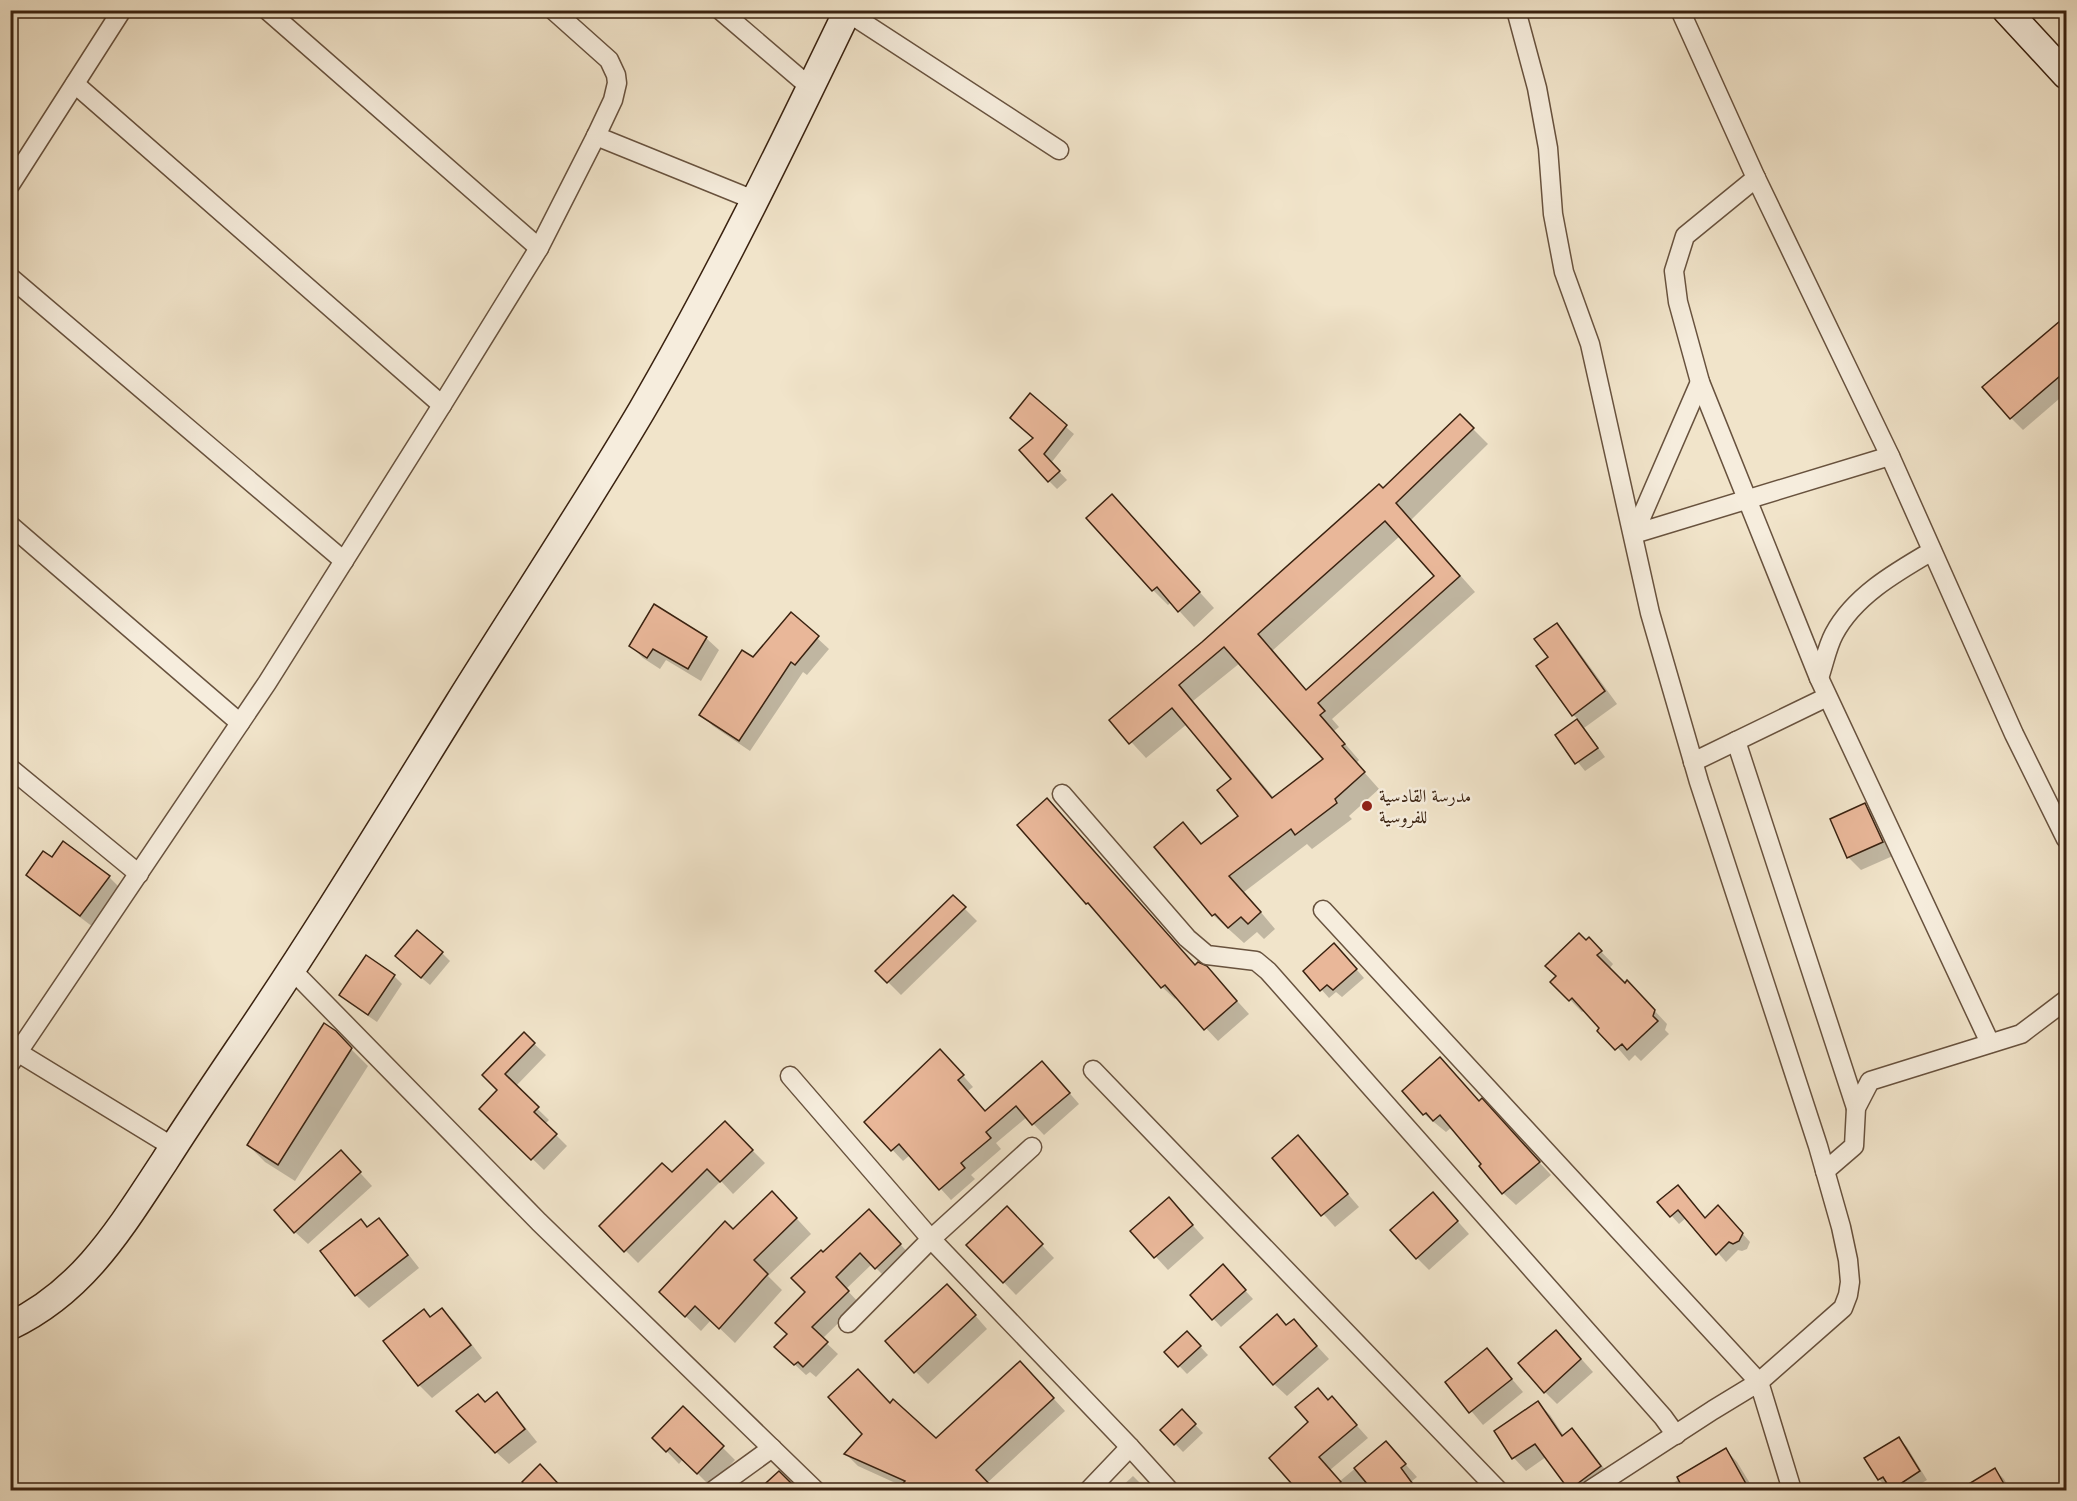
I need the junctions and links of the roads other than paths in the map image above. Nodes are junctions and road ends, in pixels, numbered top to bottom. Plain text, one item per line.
1 (122, 10) edge
2 (267, 10) edge
3 (553, 10) edge
4 (720, 10) edge
5 (1516, 10) edge
6 (1680, 10) edge
7 (2006, 10) edge
8 (847, 11) edge
9 (2067, 75) edge
10 (75, 84) junction
11 (811, 88) junction
12 (596, 136) junction
13 (1059, 150) dead end
14 (1756, 178) junction
15 (10, 185) edge
16 (754, 200) junction
17 (539, 248) junction
18 (10, 277) edge
19 (1700, 382) junction
20 (442, 405) junction
21 (1890, 456) junction
22 (1747, 500) junction
23 (10, 525) edge
24 (1634, 534) junction
25 (1932, 551) junction
26 (344, 561) junction
27 (1819, 678) junction
28 (1827, 697) junction
29 (240, 723) junction
30 (1736, 741) junction
31 (1693, 762) junction
32 (10, 768) edge
33 (1062, 794) dead end
34 (2067, 839) edge
35 (139, 874) junction
36 (1323, 910) dead end
37 (292, 970) junction
38 (2067, 999) edge
39 (1990, 1043) junction
40 (15, 1059) edge
41 (1093, 1070) dead end
42 (790, 1076) dead end
43 (1856, 1108) junction
44 (1032, 1147) dead end
45 (173, 1148) junction
46 (1825, 1171) junction
47 (931, 1239) junction
48 (848, 1323) dead end
49 (10, 1326) edge
50 (1759, 1382) junction
51 (1676, 1435) junction
52 (1130, 1447) junction
53 (772, 1448) junction
54 (714, 1491) edge
55 (815, 1491) edge
56 (1089, 1491) edge
57 (1169, 1491) edge
58 (1498, 1491) edge
59 (1590, 1491) edge
60 (1792, 1491) edge

1 - 10 street
2 - 17 street
3 - 12 street
4 - 11 street
5 - 24 street
6 - 14 street
7 - 9 street
8 - 11 street
8 - 13 street
10 - 15 street
10 - 20 street
11 - 16 street
12 - 16 street
12 - 17 street
14 - 19 street
14 - 21 street
16 - 37 street
17 - 20 street
18 - 26 street
19 - 22 street
19 - 24 street
20 - 26 street
21 - 22 street
21 - 25 street
22 - 24 street
22 - 27 street
23 - 29 street
24 - 31 street
25 - 27 street
25 - 34 street
26 - 29 street
27 - 28 street
28 - 30 street
28 - 39 street
29 - 35 street
30 - 31 street
30 - 43 street
31 - 46 street
32 - 35 street
33 - 51 street
35 - 40 street
36 - 50 street
37 - 45 street
37 - 53 street
38 - 39 street
39 - 43 street
40 - 45 street
41 - 58 street
42 - 47 street
43 - 46 street
44 - 47 street
45 - 49 street
46 - 50 street
47 - 48 street
47 - 52 street
50 - 51 street
50 - 60 street
51 - 59 street
52 - 56 street
52 - 57 street
53 - 54 street
53 - 55 street

